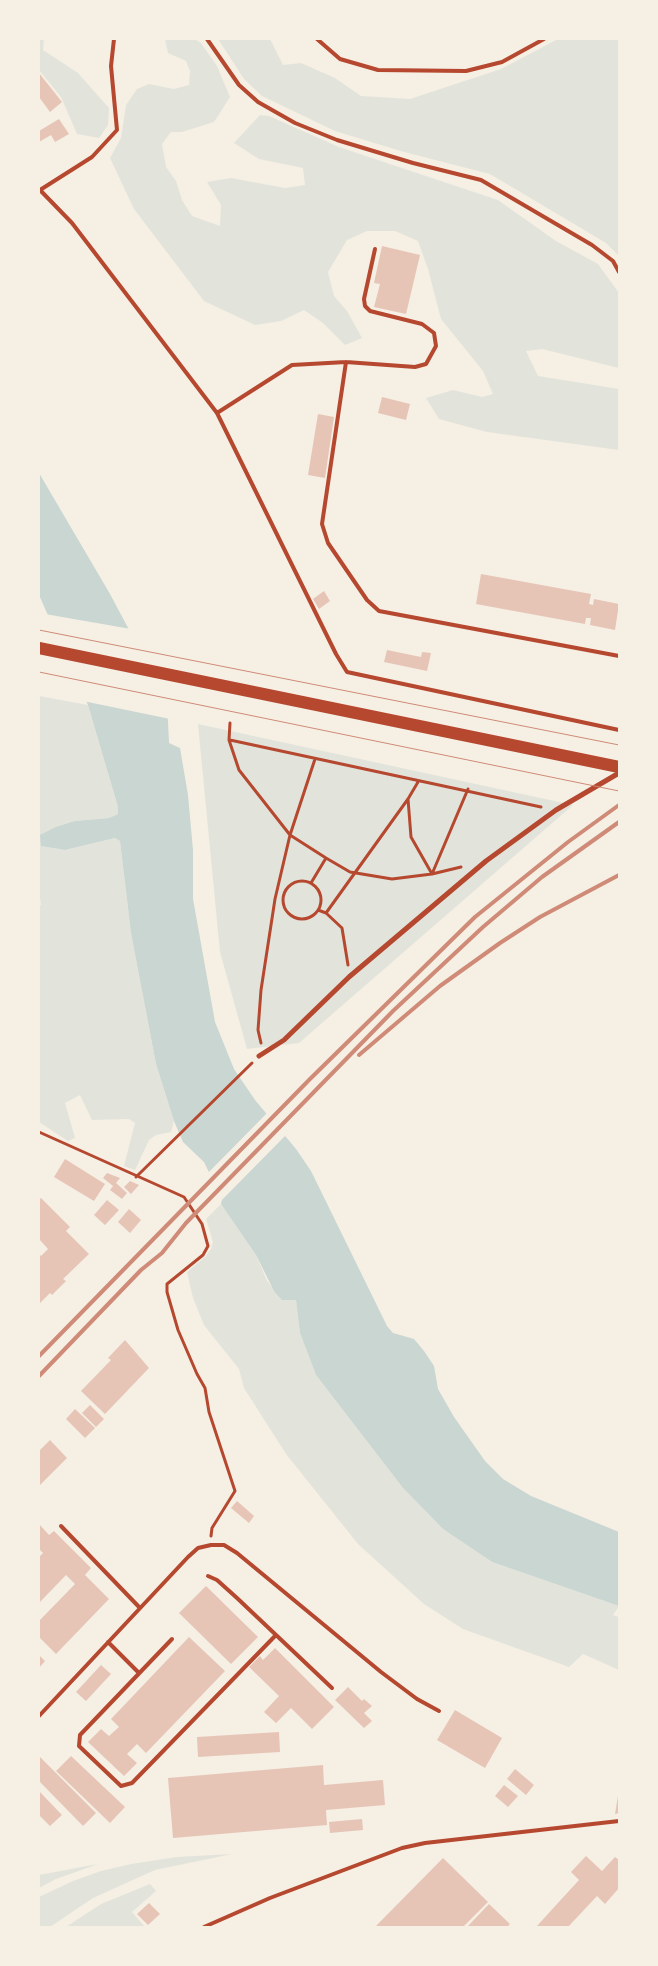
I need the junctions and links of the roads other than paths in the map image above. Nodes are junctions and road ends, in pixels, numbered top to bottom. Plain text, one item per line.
1 (114, 39) edge
2 (207, 39) edge
3 (317, 39) edge
4 (544, 39) edge
5 (39, 189) edge
6 (375, 249) dead end
7 (619, 272) edge
8 (346, 362) junction
9 (217, 413) junction
10 (39, 648) edge
11 (619, 656) edge
12 (619, 730) edge
13 (619, 767) edge
14 (619, 773) edge
15 (260, 1055) road end
16 (62, 1526) dead end
17 (208, 1576) dead end
18 (140, 1608) junction
19 (275, 1636) junction
20 (172, 1639) dead end
21 (108, 1642) junction
22 (139, 1674) junction
23 (332, 1688) dead end
24 (439, 1711) dead end
25 (39, 1716) edge
26 (619, 1821) edge
27 (204, 1927) edge

1 - 5 lane
2 - 7 lane
3 - 4 lane
5 - 9 lane
6 - 8 lane
8 - 9 lane
8 - 11 lane
9 - 12 lane
10 - 13 main road
14 - 15 street
16 - 18 lane
17 - 19 lane
18 - 21 lane
18 - 24 lane
19 - 22 lane
19 - 23 lane
20 - 22 lane
21 - 22 lane
21 - 25 lane
26 - 27 lane

